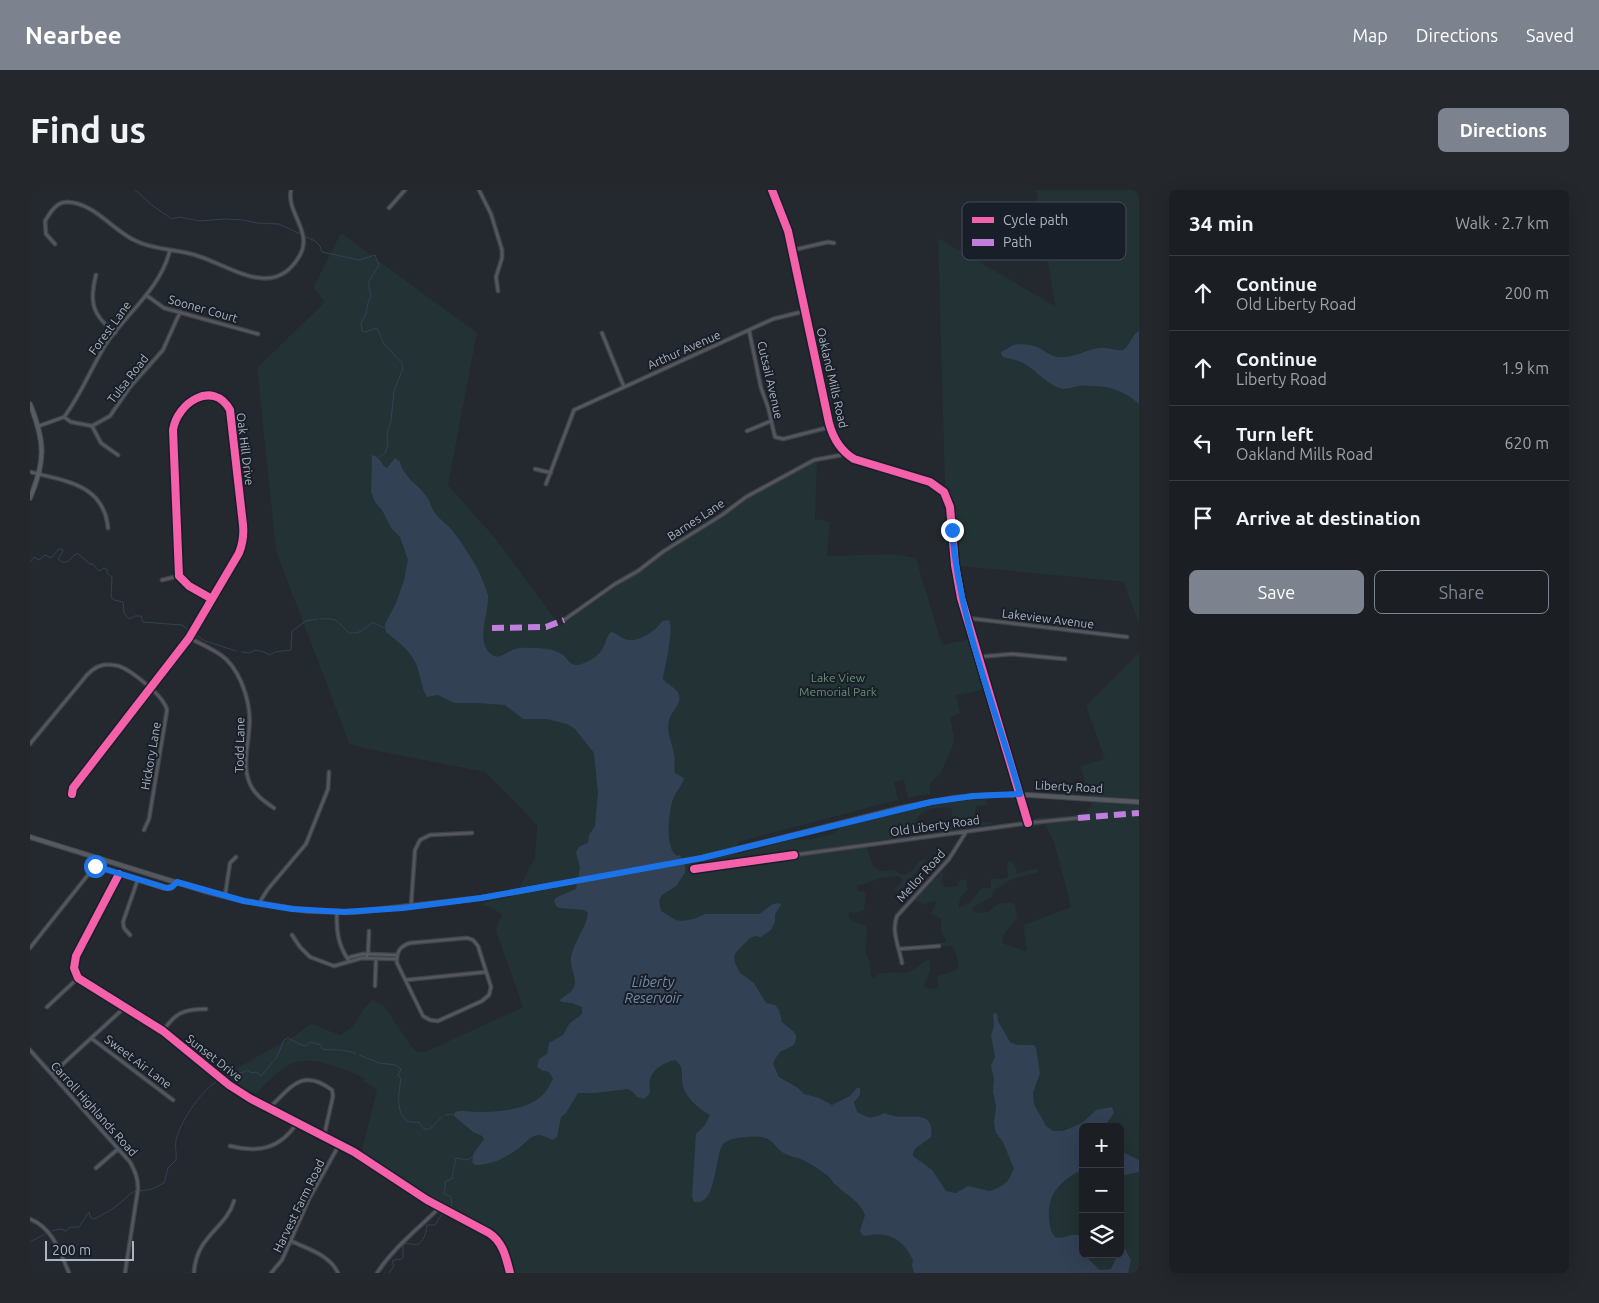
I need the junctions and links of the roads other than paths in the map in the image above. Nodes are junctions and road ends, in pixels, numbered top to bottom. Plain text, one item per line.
1 (291, 190) edge
2 (405, 190) edge
3 (479, 190) edge
4 (772, 190) edge
5 (388, 208) dead end
6 (834, 243) dead end
7 (55, 244) dead end
8 (170, 250) junction
9 (792, 250) junction
10 (96, 275) dead end
11 (498, 291) dead end
12 (146, 294) junction
13 (806, 311) junction
14 (180, 312) junction
15 (749, 330) junction
16 (115, 332) junction
17 (602, 333) dead end
18 (258, 334) dead end
19 (624, 387) junction
20 (30, 404) edge
21 (64, 417) junction
22 (771, 421) junction
23 (39, 426) junction
24 (92, 426) junction
25 (830, 427) junction
26 (747, 431) dead end
27 (118, 454) dead end
28 (847, 454) junction
29 (536, 469) dead end
30 (30, 472) edge
31 (551, 473) junction
32 (39, 474) junction
33 (546, 484) dead end
34 (30, 498) edge
35 (108, 528) dead end
36 (180, 576) junction
37 (162, 580) dead end
38 (212, 599) junction
39 (966, 618) junction
40 (564, 620) dead end
41 (1127, 637) dead end
42 (189, 638) junction
43 (978, 657) junction
44 (1065, 659) dead end
45 (151, 688) junction
46 (30, 744) edge
47 (329, 772) dead end
48 (72, 794) dead end
49 (1020, 794) junction
50 (1139, 802) edge
51 (274, 808) dead end
52 (1078, 818) dead end
53 (1028, 823) junction
54 (144, 830) dead end
55 (966, 832) junction
56 (472, 833) dead end
57 (30, 837) edge
58 (794, 855) dead end
59 (236, 857) dead end
60 (98, 858) junction
61 (95, 866) junction
62 (118, 874) junction
63 (138, 879) junction
64 (177, 882) junction
65 (225, 896) junction
66 (260, 904) junction
67 (410, 907) junction
68 (338, 912) junction
69 (369, 931) dead end
70 (130, 935) dead end
71 (292, 936) dead end
72 (939, 946) dead end
73 (30, 948) edge
74 (899, 949) junction
75 (368, 954) junction
76 (376, 956) junction
77 (396, 957) junction
78 (366, 958) junction
79 (348, 960) junction
80 (902, 963) dead end
81 (487, 972) junction
82 (78, 978) junction
83 (406, 980) junction
84 (375, 986) dead end
85 (46, 1007) dead end
86 (125, 1007) junction
87 (206, 1009) dead end
88 (163, 1031) junction
89 (91, 1038) junction
90 (30, 1050) edge
91 (52, 1074) junction
92 (173, 1100) dead end
93 (269, 1108) junction
94 (297, 1123) junction
95 (324, 1136) junction
96 (339, 1144) junction
97 (230, 1146) dead end
98 (118, 1149) junction
99 (96, 1168) dead end
100 (234, 1201) dead end
101 (440, 1207) junction
102 (30, 1219) edge
103 (291, 1241) junction
104 (69, 1273) edge
105 (125, 1273) edge
106 (194, 1273) edge
107 (271, 1273) edge
108 (338, 1273) edge
109 (377, 1273) edge
110 (510, 1273) edge

1 - 8 street
2 - 5 street
3 - 11 street
4 - 9 street, Oakland Mills Road
6 - 9 street
7 - 8 street
8 - 12 street, Forest Lane
9 - 13 street, Oakland Mills Road
10 - 16 street
12 - 14 street, Sooner Court
12 - 16 street, Forest Lane
13 - 15 street, Arthur Avenue
13 - 25 street, Oakland Mills Road
14 - 18 street, Sooner Court
14 - 24 street, Tulsa Road
15 - 19 street, Arthur Avenue
15 - 22 street, Cutsail Avenue
16 - 21 street, Forest Lane
17 - 19 street
19 - 31 street, Arthur Avenue
20 - 23 street
21 - 23 street
21 - 24 street
22 - 25 street, Cutsail Avenue
22 - 26 street
23 - 32 street
24 - 27 street
25 - 28 street, Oakland Mills Road
28 - 39 street
28 - 40 street, Barnes Lane
29 - 31 street
30 - 32 street
31 - 33 street
32 - 34 street
32 - 35 street
36 - 37 street
36 - 38 street
36 - 38 street, Oak Hill Drive
38 - 42 street, Oak Hill Drive
39 - 41 street, Lakeview Avenue
39 - 43 street
42 - 45 street, Oak Hill Drive
42 - 51 street, Todd Lane
43 - 44 street
43 - 49 street
45 - 46 street, Hickory Lane
45 - 48 street, Oak Hill Drive
45 - 54 street, Hickory Lane
47 - 66 street
49 - 50 main road, Liberty Road
49 - 53 street
49 - 67 main road, Liberty Road
52 - 53 street, Old Liberty Road
53 - 55 street, Old Liberty Road
55 - 58 street, Old Liberty Road
55 - 74 street, Mellor Road
56 - 67 street
57 - 60 main road, Liberty Road
59 - 65 street
60 - 61 street
60 - 64 main road, Liberty Road
61 - 62 street
61 - 73 street
62 - 63 street
62 - 82 street
63 - 64 street
63 - 70 street
64 - 65 main road, Liberty Road
65 - 66 main road, Liberty Road
66 - 68 main road, Liberty Road
67 - 68 main road, Liberty Road
68 - 79 street
69 - 75 street
71 - 79 street
72 - 74 street
74 - 80 street, Mellor Road
75 - 76 street
75 - 78 street
75 - 79 street
76 - 77 street
76 - 78 street
76 - 84 street
77 - 81 street
77 - 83 street
78 - 79 street
81 - 83 street
81 - 83 street
82 - 85 street
82 - 86 street, Sunset Drive
86 - 88 street, Sunset Drive
86 - 89 street
87 - 88 street
88 - 93 street, Sunset Drive
89 - 91 street
89 - 92 street, Sweet Air Lane
90 - 91 street, Carroll Highlands Road
91 - 98 street, Carroll Highlands Road
93 - 94 street, Sunset Drive
93 - 95 street
94 - 95 street, Sunset Drive
94 - 97 street
95 - 96 street, Sunset Drive
96 - 101 street, Sunset Drive
96 - 103 street, Harvest Farm Road
98 - 99 street
98 - 105 street, Carroll Highlands Road
100 - 106 street
101 - 109 street
101 - 110 street, Sunset Drive
102 - 104 street
103 - 107 street, Harvest Farm Road
103 - 108 street

